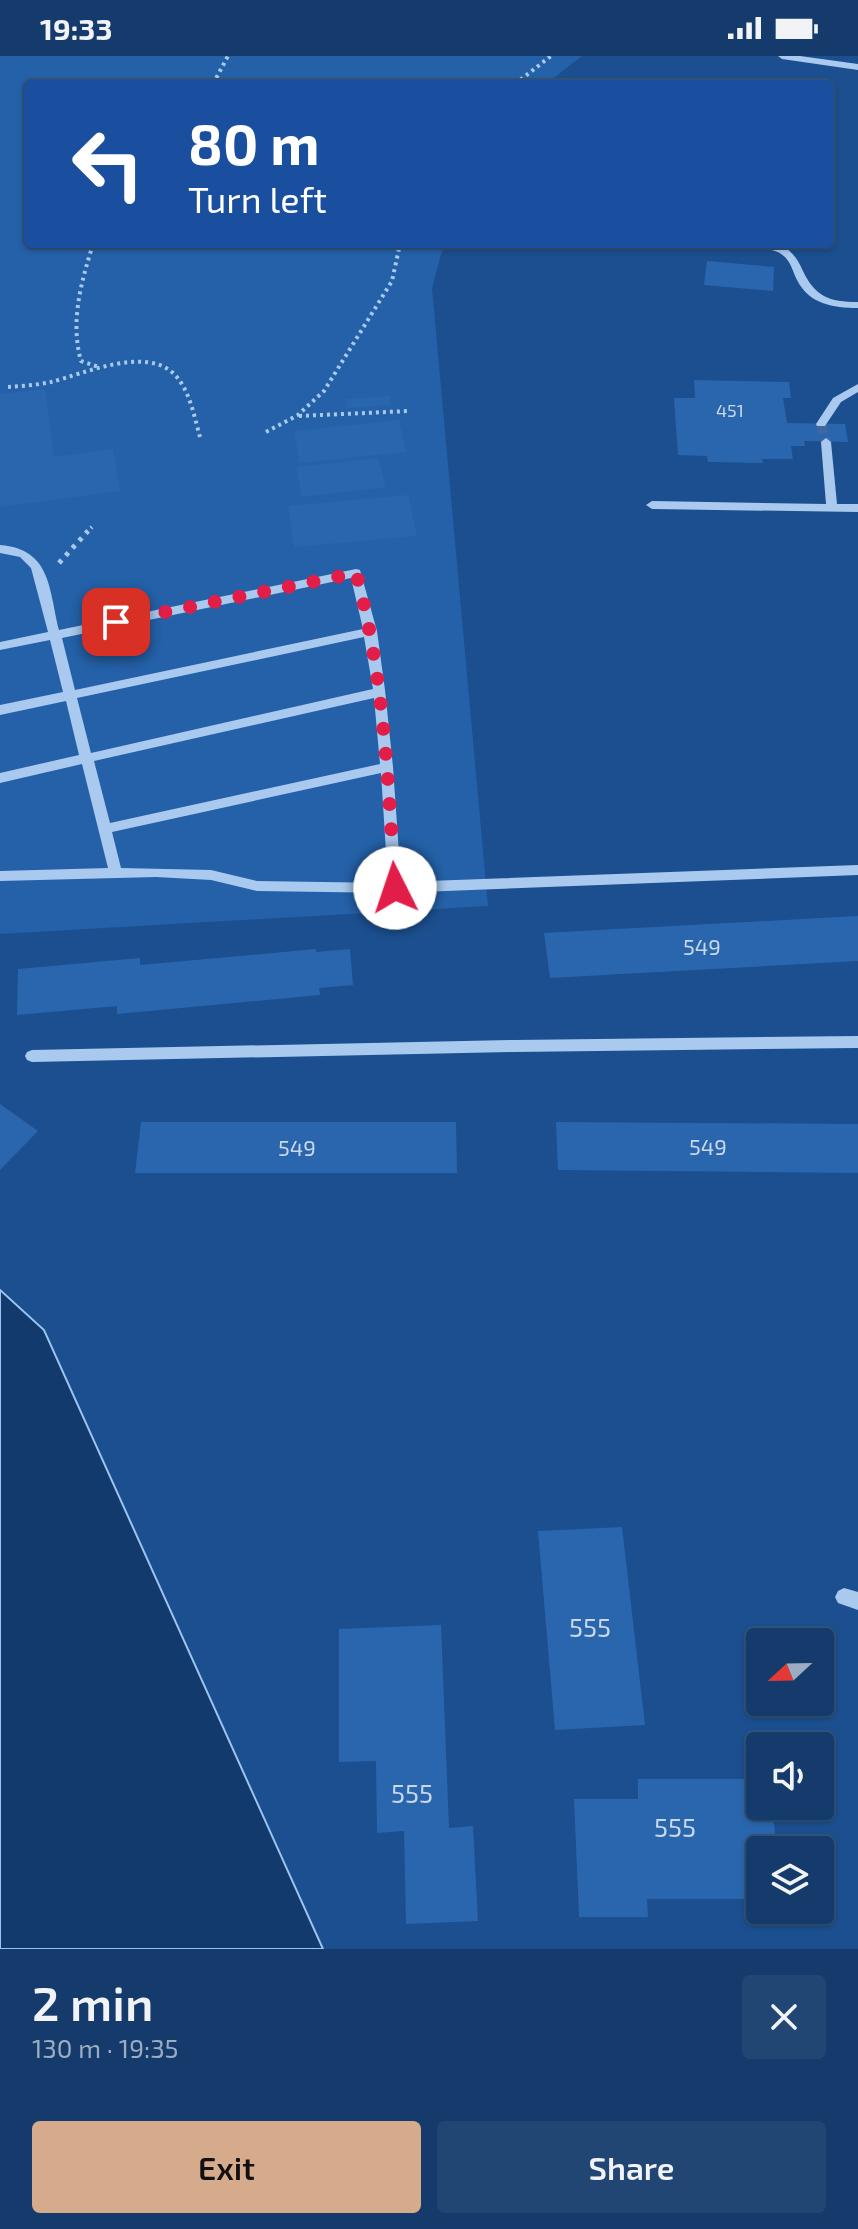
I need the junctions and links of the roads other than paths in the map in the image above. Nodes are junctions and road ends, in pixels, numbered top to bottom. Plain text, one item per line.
1 (782, 56) edge
2 (858, 67) edge
3 (774, 248) edge
4 (858, 305) edge
5 (858, 387) edge
6 (821, 424) dead end
7 (826, 442) tunnel mouth
8 (652, 505) dead end
9 (832, 508) junction
10 (858, 508) edge
11 (0, 549) edge
12 (371, 631) junction
13 (56, 635) junction
14 (0, 646) edge
15 (379, 692) junction
16 (71, 694) junction
17 (0, 710) edge
18 (87, 758) junction
19 (387, 767) junction
20 (0, 778) edge
21 (105, 829) junction
22 (858, 870) edge
23 (116, 873) junction
24 (0, 876) edge
25 (395, 888) junction
26 (858, 1042) edge
27 (32, 1056) dead end

1 - 2 lane
3 - 4 lane
5 - 6 lane
7 - 9 lane
8 - 9 lane
9 - 10 lane
11 - 13 lane
12 - 13 lane
12 - 15 lane
12 - 16 lane
13 - 14 lane
13 - 16 lane
15 - 18 lane
15 - 19 lane
16 - 17 lane
16 - 18 lane
18 - 20 lane
18 - 21 lane
19 - 21 lane
19 - 25 lane
21 - 23 lane
22 - 25 lane
23 - 24 lane
23 - 25 lane
26 - 27 lane

